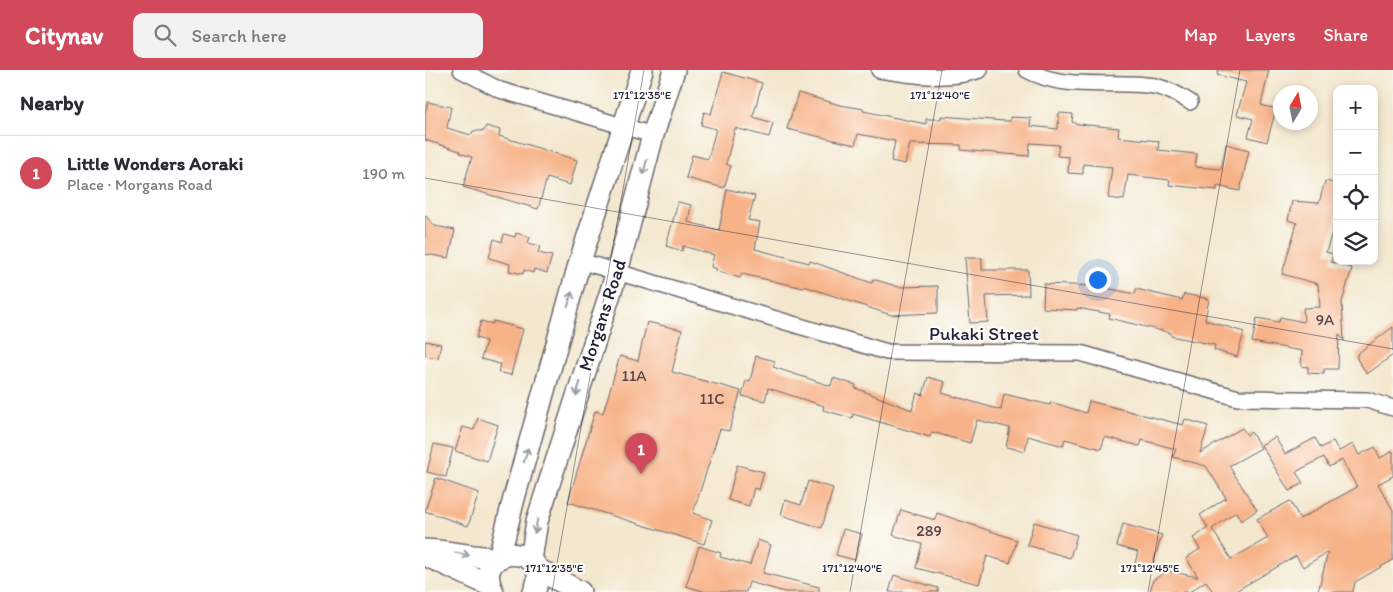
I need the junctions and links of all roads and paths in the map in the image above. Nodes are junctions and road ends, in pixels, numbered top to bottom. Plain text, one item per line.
1 (461, 70) edge
2 (642, 70) edge
3 (674, 70) edge
4 (879, 70) edge
5 (979, 70) edge
6 (1027, 70) edge
7 (1190, 102) dead end
8 (624, 127) junction
9 (653, 136) junction
10 (580, 261) junction
11 (617, 272) junction
12 (1393, 408) edge
13 (425, 550) edge
14 (425, 555) edge
15 (499, 558) junction
16 (534, 564) junction
17 (491, 589) edge
18 (534, 592) edge
19 (580, 592) edge

1 - 8 street
2 - 8 street, Morgans Road
3 - 9 street, Morgans Road
4 - 5 street
6 - 7 street
8 - 9 street
8 - 10 street, Morgans Road
9 -> 11 street, Morgans Road
10 - 11 street, Pukaki Street
15 -> 10 street, Morgans Road
11 - 12 street, Pukaki Street
11 -> 16 street, Morgans Road
13 -> 15 street
14 - 17 street
15 - 16 street
15 - 17 street, Morgans Road
16 - 18 street, Morgans Road
16 - 19 street

